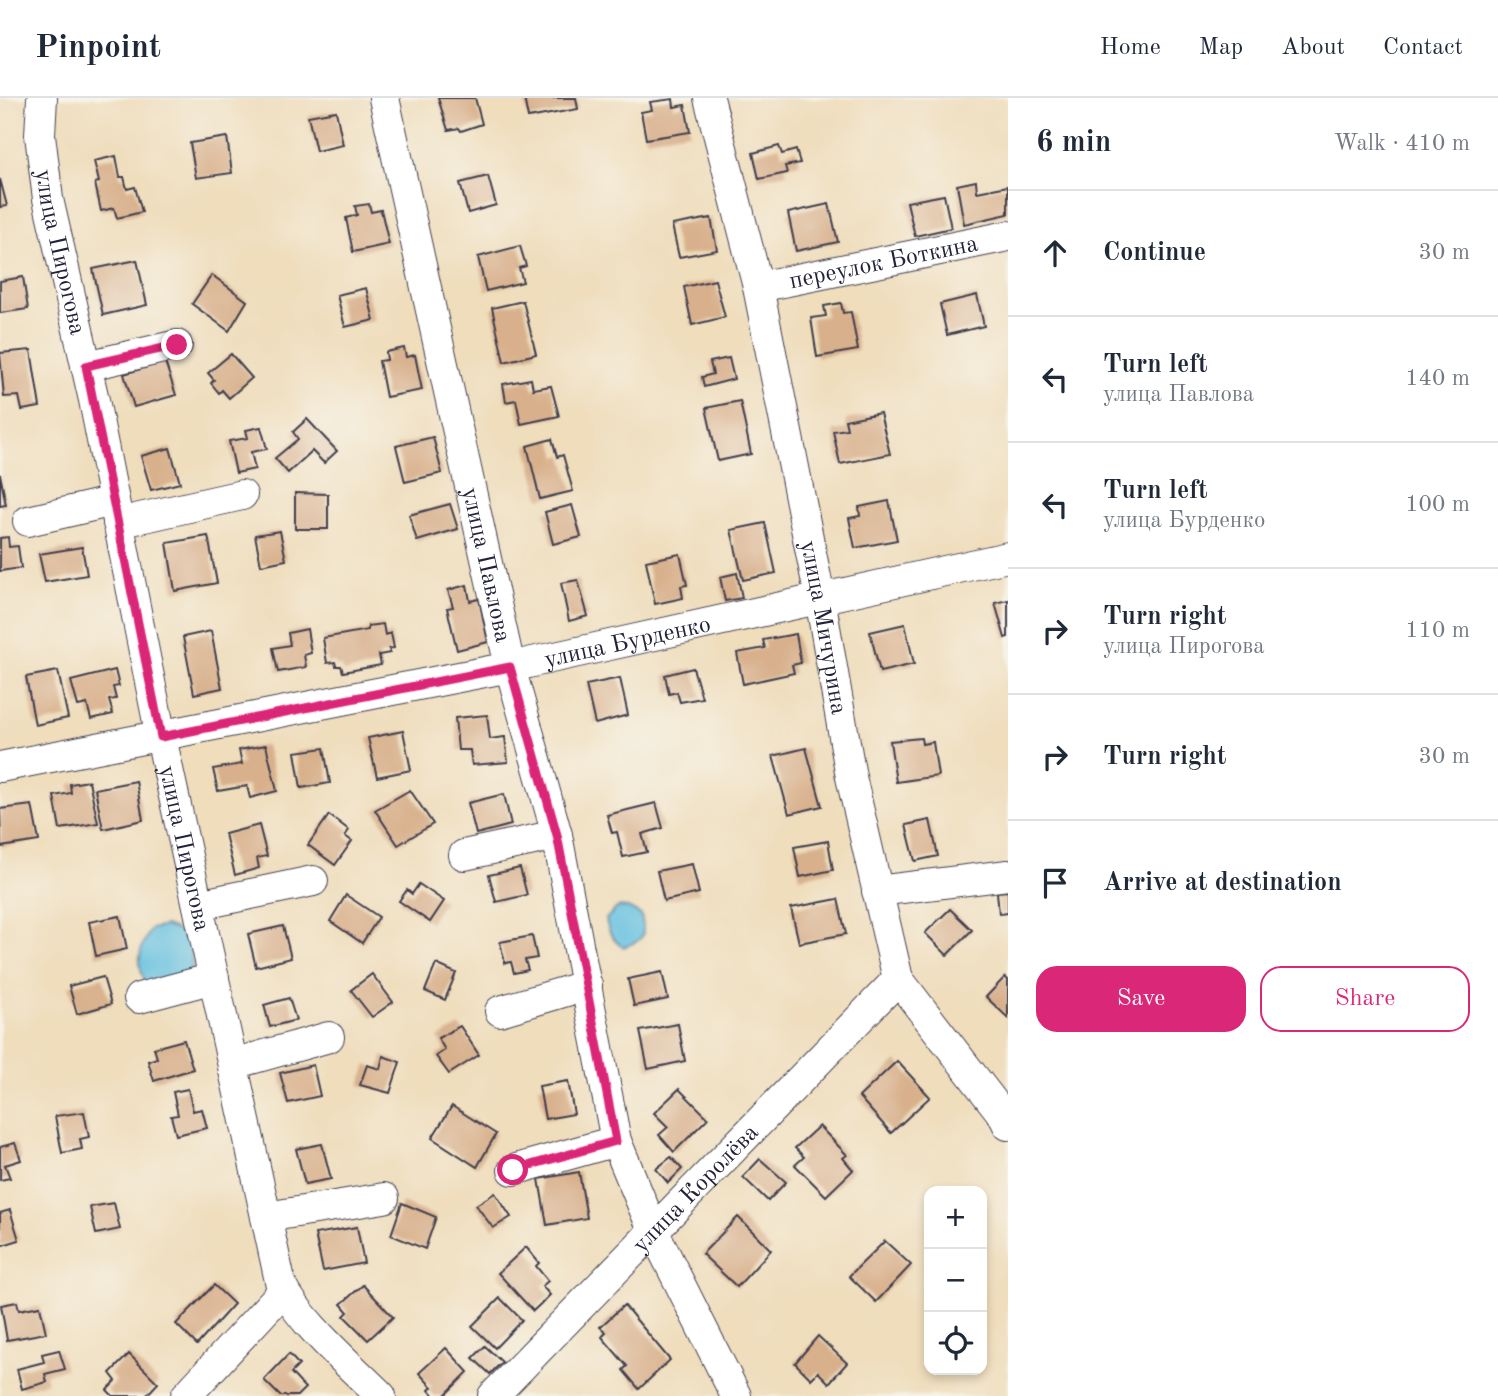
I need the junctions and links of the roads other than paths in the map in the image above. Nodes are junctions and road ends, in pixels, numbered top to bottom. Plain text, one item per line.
1 (41, 98) edge
2 (384, 98) edge
3 (709, 98) edge
4 (1008, 236) edge
5 (758, 287) junction
6 (177, 345) dead end
7 (86, 366) junction
8 (242, 495) dead end
9 (116, 512) junction
10 (28, 520) dead end
11 (1008, 557) edge
12 (820, 598) junction
13 (510, 667) junction
14 (161, 737) junction
15 (0, 767) edge
16 (557, 835) junction
17 (464, 855) dead end
18 (1008, 875) edge
19 (313, 881) dead end
20 (877, 891) junction
21 (198, 905) junction
22 (214, 978) junction
23 (898, 979) junction
24 (587, 985) junction
25 (139, 998) dead end
26 (500, 1011) dead end
27 (329, 1037) dead end
28 (233, 1064) junction
29 (1008, 1125) edge
30 (616, 1141) junction
31 (513, 1170) dead end
32 (384, 1198) dead end
33 (266, 1217) junction
34 (653, 1230) junction
35 (284, 1290) junction
36 (186, 1396) edge
37 (381, 1396) edge
38 (493, 1396) edge
39 (736, 1396) edge

1 - 7 street, улица Пирогова
2 - 13 street, улица Павлова
3 - 5 street, улица Мичурина
4 - 5 street, переулок Боткина
5 - 12 street, улица Мичурина
6 - 7 street
7 - 9 street, улица Пирогова
8 - 9 street
9 - 10 street
9 - 14 street, улица Пирогова
11 - 12 street, улица Бурденко
12 - 13 street, улица Бурденко
12 - 20 street, улица Мичурина
13 - 14 street, улица Бурденко
13 - 16 street, улица Павлова
14 - 15 street, улица Бурденко
14 - 21 street, улица Пирогова
16 - 17 street
16 - 24 street, улица Павлова
18 - 20 street
19 - 21 street
20 - 23 street, улица Мичурина
21 - 22 street, улица Пирогова
22 - 25 street
22 - 28 street, улица Пирогова
23 - 29 street, улица Мичурина
23 - 34 street, улица Королёва
24 - 26 street
24 - 30 street, улица Павлова
27 - 28 street
28 - 33 street, улица Пирогова
30 - 31 street
30 - 34 street, улица Павлова
32 - 33 street
33 - 35 street, улица Пирогова
34 - 38 street, улица Королёва
34 - 39 street, улица Павлова
35 - 36 street
35 - 37 street, улица Пирогова

